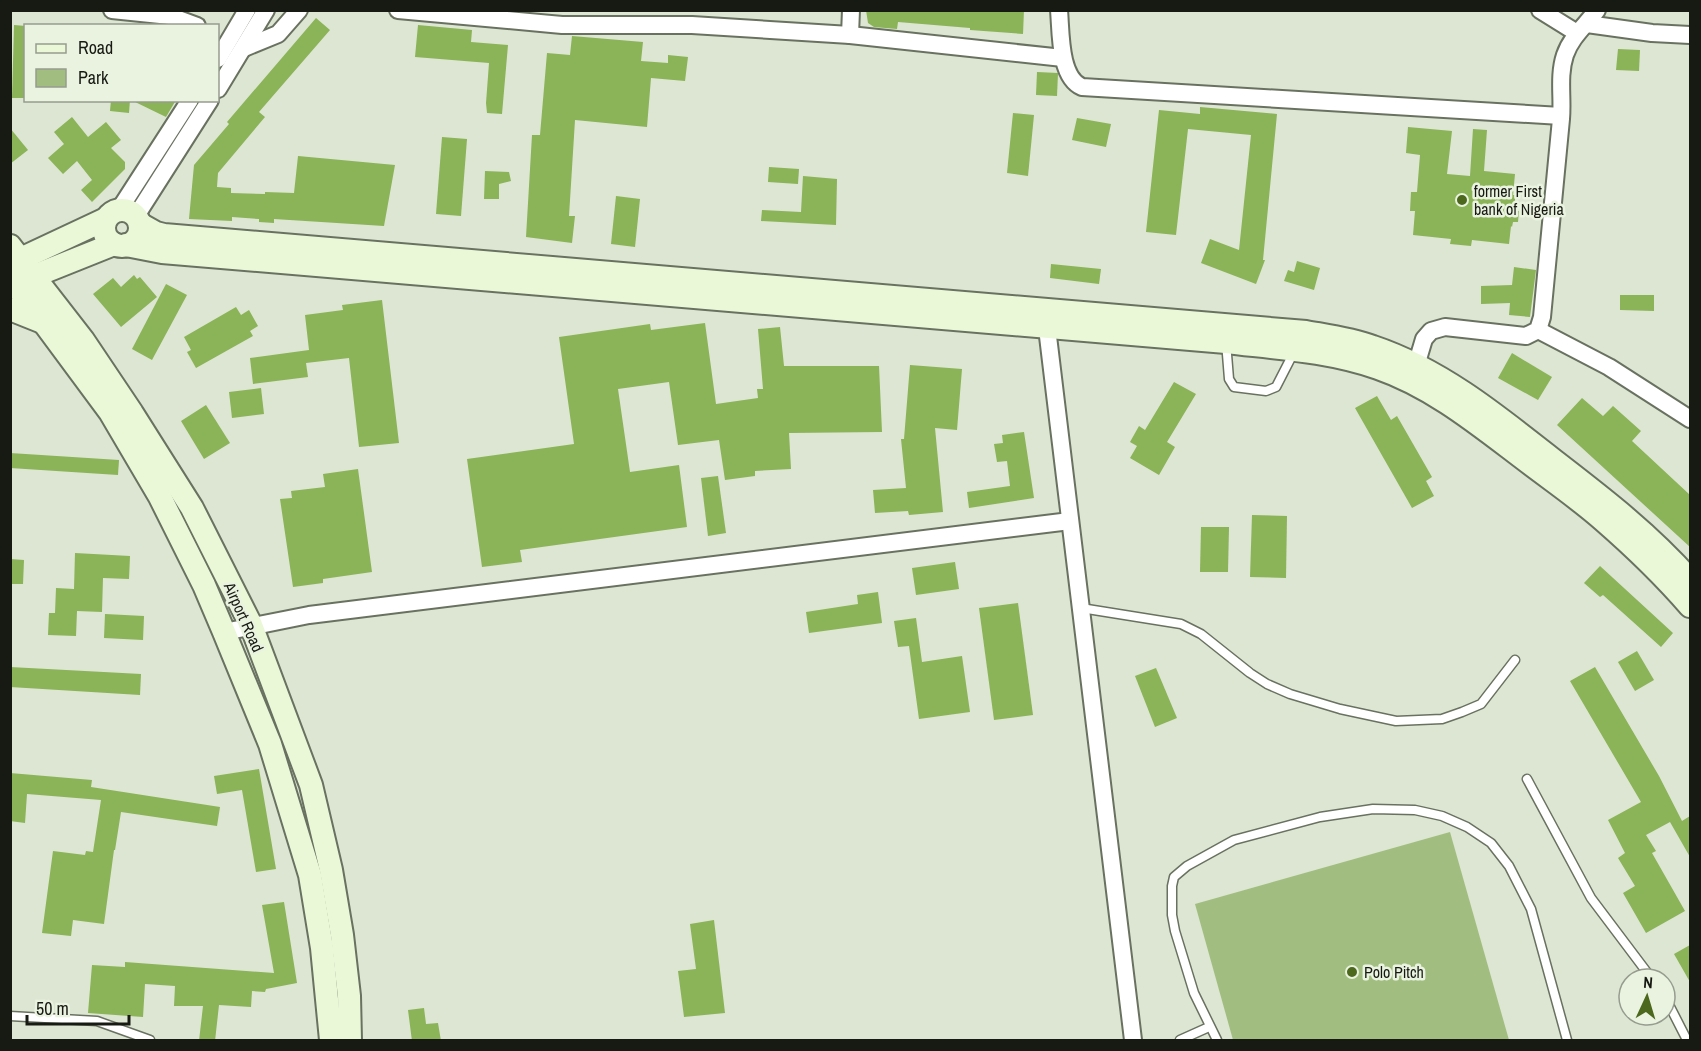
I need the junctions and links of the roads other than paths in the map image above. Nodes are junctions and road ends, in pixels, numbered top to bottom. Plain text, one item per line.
1 (112, 10) edge
2 (248, 10) edge
3 (266, 10) edge
4 (300, 10) edge
5 (851, 10) edge
6 (1059, 10) edge
7 (1540, 10) edge
8 (410, 11) edge
9 (692, 18) edge
10 (1587, 22) edge
11 (192, 24) edge
12 (850, 35) junction
13 (1690, 35) edge
14 (231, 40) edge
15 (219, 58) edge
16 (1063, 58) junction
17 (219, 84) edge
18 (189, 102) edge
19 (209, 102) edge
20 (1561, 116) junction
21 (125, 217) junction
22 (120, 245) junction
23 (16, 270) edge
24 (10, 309) edge
25 (46, 324) junction
26 (1047, 328) junction
27 (1538, 330) junction
28 (1226, 342) junction
29 (1295, 350) junction
30 (1414, 375) junction
31 (1690, 418) edge
32 (1070, 521) junction
33 (1690, 580) edge
34 (1690, 606) edge
35 (1081, 608) junction
36 (251, 626) junction
37 (224, 632) junction
38 (1515, 660) dead end
39 (1527, 779) dead end
40 (320, 872) junction
41 (1643, 967) edge
42 (10, 1016) edge
43 (1677, 1021) edge
44 (1209, 1027) junction
45 (150, 1041) edge
46 (331, 1041) edge
47 (350, 1041) edge
48 (1133, 1041) edge
49 (1180, 1041) edge
50 (1217, 1041) edge
51 (1567, 1041) edge
52 (1687, 1041) edge

1 - 11 street
2 - 14 street
3 - 14 street
4 - 14 street
5 - 12 street
6 - 16 street
7 - 10 street
8 - 9 street
9 - 12 street
10 - 13 street
10 - 20 street
12 - 16 street
14 - 15 street
14 - 17 street
16 - 20 street
18 - 21 street
19 - 21 street
20 - 27 street
21 - 22 main road
21 - 22 main road
21 - 23 main road
21 - 30 main road
22 - 23 main road
22 - 26 main road
23 - 25 main road, Airport Road
23 - 36 main road, Airport Road
24 - 25 main road
25 - 37 main road, Airport Road
26 - 28 main road
26 - 32 street
27 - 30 street
27 - 31 street
28 - 29 main road
28 - 29 lane
29 - 30 main road
30 - 33 main road
30 - 34 main road
32 - 35 street
32 - 36 street
35 - 38 lane
35 - 48 street
36 - 37 street
36 - 40 main road, Airport Road
37 - 40 main road, Airport Road
39 - 41 lane
40 - 46 main road, Airport Road
40 - 47 main road, Airport Road
42 - 45 lane
43 - 52 lane
44 - 49 lane
44 - 50 lane
44 - 51 lane

